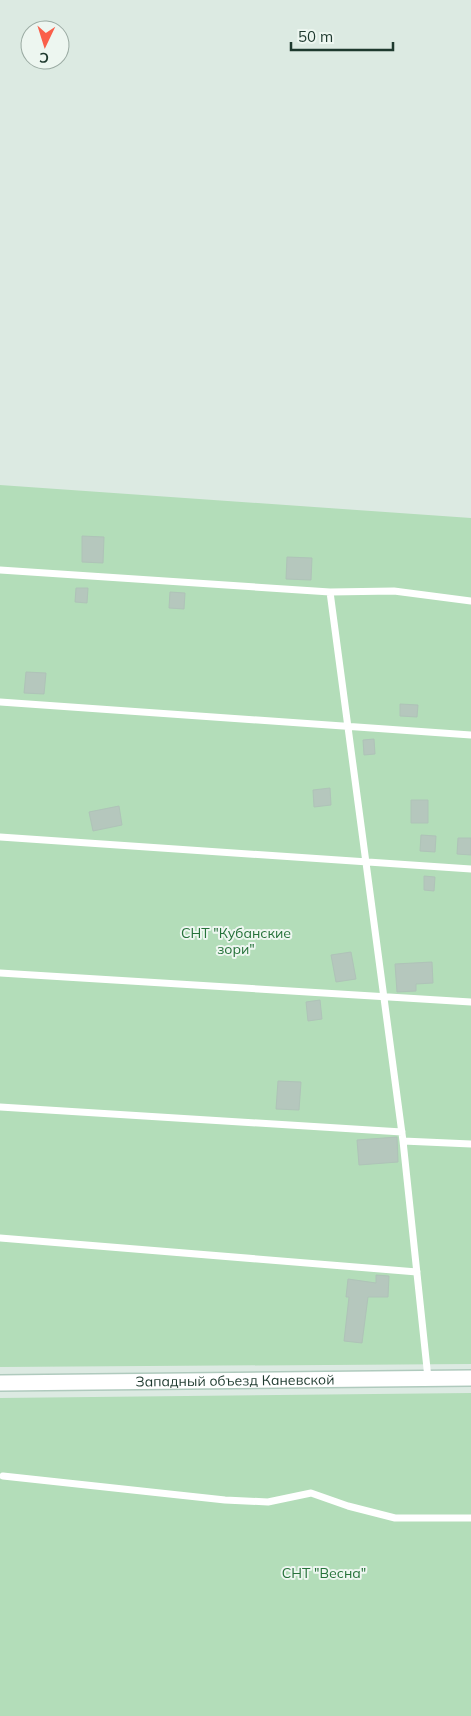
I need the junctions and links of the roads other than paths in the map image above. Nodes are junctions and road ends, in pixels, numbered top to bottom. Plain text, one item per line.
1 (0, 570) edge
2 (330, 592) junction
3 (471, 601) edge
4 (0, 702) edge
5 (348, 726) junction
6 (471, 735) edge
7 (0, 837) edge
8 (366, 861) junction
9 (471, 869) edge
10 (0, 973) edge
11 (384, 996) junction
12 (471, 1002) edge
13 (0, 1106) edge
14 (402, 1132) junction
15 (403, 1141) junction
16 (471, 1144) edge
17 (0, 1238) edge
18 (417, 1272) junction
19 (428, 1378) junction
20 (471, 1378) edge
21 (0, 1383) edge
22 (3, 1476) dead end
23 (471, 1518) edge

1 - 2 lane
2 - 3 lane
2 - 5 lane
4 - 5 lane
5 - 6 lane
5 - 8 lane
7 - 8 lane
8 - 9 lane
8 - 11 lane
10 - 11 lane
11 - 12 lane
11 - 14 lane
13 - 14 lane
14 - 15 lane
15 - 16 lane
15 - 18 lane
17 - 18 lane
18 - 19 lane
19 - 20 main road, Западный объезд Каневской
19 - 21 main road, Западный объезд Каневской
22 - 23 lane

